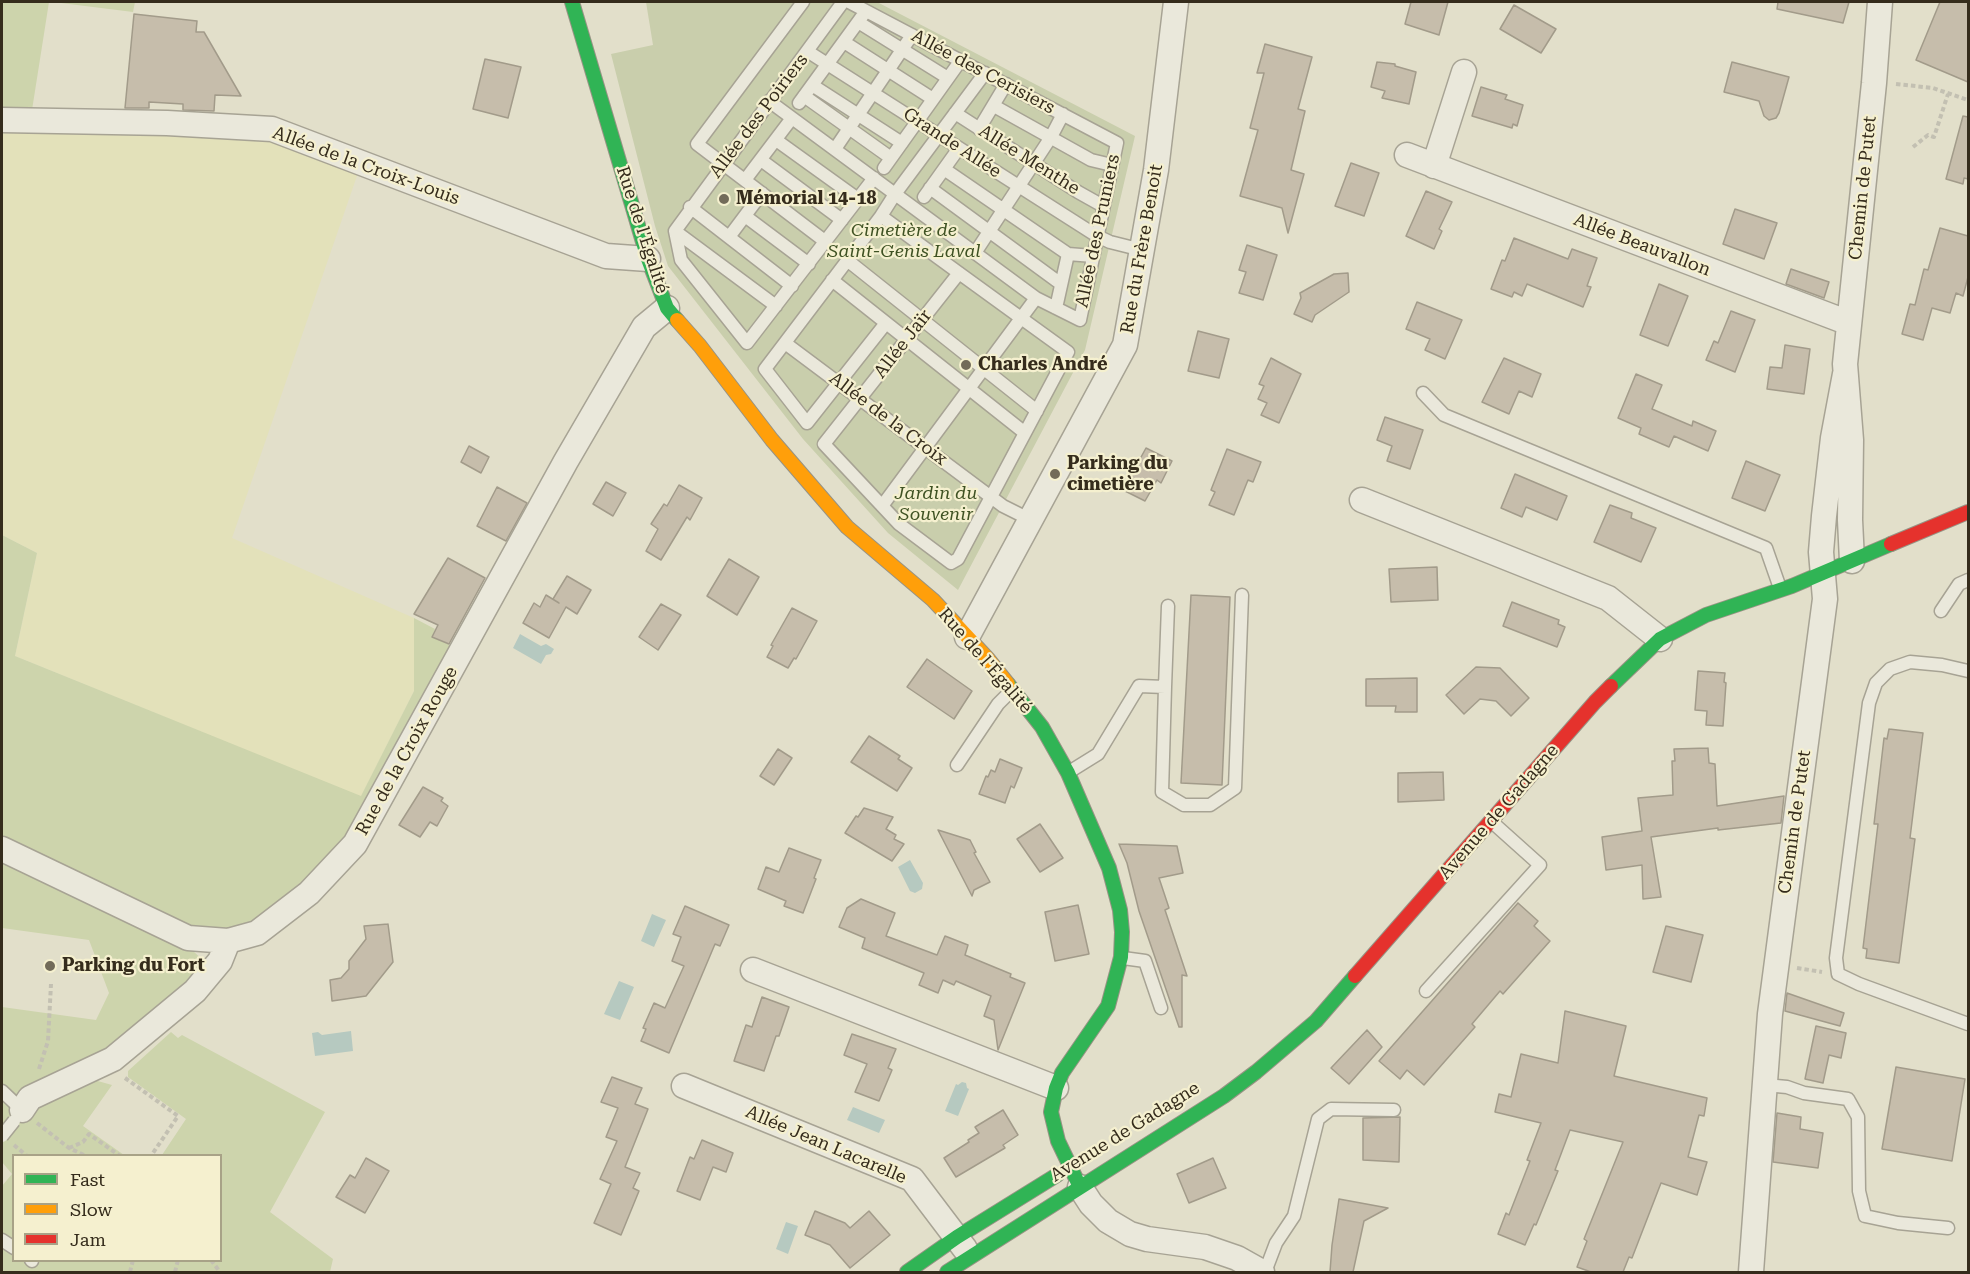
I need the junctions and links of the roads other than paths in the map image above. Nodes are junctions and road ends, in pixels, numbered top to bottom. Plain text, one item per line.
1 (572, 2) edge
2 (803, 2) edge
3 (843, 2) edge
4 (849, 2) edge
5 (1176, 2) edge
6 (1880, 2) edge
7 (866, 10) junction
8 (858, 22) junction
9 (912, 35) junction
10 (844, 42) junction
11 (902, 49) junction
12 (807, 51) junction
13 (961, 60) junction
14 (828, 64) junction
15 (888, 70) junction
16 (1464, 72) dead end
17 (985, 73) junction
18 (948, 78) junction
19 (1006, 84) junction
20 (812, 85) junction
21 (873, 93) junction
22 (933, 99) junction
23 (769, 101) junction
24 (994, 106) junction
25 (955, 113) junction
26 (1063, 114) junction
27 (858, 115) junction
28 (792, 118) junction
29 (2, 120) edge
30 (917, 121) junction
31 (849, 129) junction
32 (979, 129) junction
33 (939, 135) junction
34 (1051, 137) junction
35 (776, 140) junction
36 (902, 143) junction
37 (1117, 143) joint
38 (959, 148) junction
39 (835, 149) junction
40 (1407, 155) dead end
41 (761, 160) junction
42 (723, 164) junction
43 (1033, 164) junction
44 (1112, 165) junction
45 (1434, 166) junction
46 (944, 169) junction
47 (874, 178) junction
48 (745, 180) junction
49 (1019, 186) junction
50 (762, 194) junction
51 (895, 194) junction
52 (858, 199) junction
53 (1103, 206) junction
54 (690, 207) junction
55 (1003, 210) junction
56 (746, 216) junction
57 (881, 216) junction
58 (842, 220) junction
59 (675, 231) junction
60 (989, 232) junction
61 (1097, 236) junction
62 (729, 237) junction
63 (826, 242) junction
64 (1142, 250) junction
65 (975, 253) junction
66 (1068, 254) junction
67 (1093, 256) junction
68 (681, 260) junction
69 (847, 260) junction
70 (809, 264) junction
71 (650, 266) junction
72 (959, 273) junction
73 (832, 280) junction
74 (1061, 284) junction
75 (792, 286) junction
76 (1036, 298) junction
77 (777, 306) junction
78 (667, 308) junction
79 (1056, 308) junction
80 (1021, 318) junction
81 (922, 320) junction
82 (886, 322) junction
83 (1849, 323) junction
84 (907, 339) junction
85 (785, 343) junction
86 (984, 369) junction
87 (1845, 374) junction
88 (838, 383) junction
89 (969, 388) junction
90 (1423, 393) dead end
91 (860, 398) junction
92 (1037, 411) junction
93 (1025, 433) junction
94 (926, 447) junction
95 (991, 496) junction
96 (1362, 500) dead end
97 (882, 506) junction
98 (1968, 512) edge
99 (1031, 520) junction
100 (1852, 561) junction
101 (1822, 573) junction
102 (1968, 580) edge
103 (1781, 590) junction
104 (1242, 595) dead end
105 (1168, 606) dead end
106 (1941, 611) dead end
107 (967, 637) junction
108 (1660, 639) junction
109 (1968, 671) edge
110 (1165, 687) junction
111 (1012, 690) junction
112 (957, 765) dead end
113 (1068, 773) junction
114 (1491, 821) junction
115 (2, 849) edge
116 (228, 941) junction
117 (1121, 957) junction
118 (753, 969) dead end
119 (1342, 989) junction
120 (1426, 991) dead end
121 (1161, 1008) dead end
122 (1968, 1024) edge
123 (1286, 1028) dead end
124 (1765, 1085) junction
125 (684, 1086) dead end
126 (1056, 1088) junction
127 (2, 1091) edge
128 (1394, 1110) dead end
129 (18, 1116) junction
130 (2, 1136) edge
131 (1076, 1172) junction
132 (1948, 1228) dead end
133 (957, 1237) junction
134 (970, 1257) junction
135 (907, 1272) edge
136 (947, 1272) edge
137 (1264, 1272) edge
138 (1751, 1272) edge

1 - 71 main road, Rue de l'Égalité
2 - 42 lane
3 - 12 lane, Allée des Poiriers
4 - 7 lane, Allée des Cerisiers
5 - 64 street, Rue du Frère Benoit
6 - 83 street, Chemin de Putet
7 - 8 lane
7 - 9 lane, Allée des Cerisiers
8 - 10 lane
8 - 11 lane
9 - 11 lane
9 - 13 lane, Allée des Cerisiers
10 - 14 lane
10 - 15 lane
11 - 15 lane
11 - 18 lane
12 - 14 lane, Grande Allée
12 - 23 lane, Allée des Poiriers
13 - 17 lane, Allée des Cerisiers
13 - 18 lane
14 - 20 lane
14 - 21 lane, Grande Allée
15 - 21 lane
15 - 22 lane
16 - 45 street
17 - 19 lane, Allée des Cerisiers
17 - 25 lane
18 - 22 lane
19 - 24 lane
19 - 26 lane, Allée des Cerisiers
20 - 27 lane
20 - 31 lane
21 - 27 lane
21 - 30 lane, Grande Allée
22 - 30 lane
23 - 28 lane
23 - 42 lane, Allée des Poiriers
24 - 32 lane
24 - 34 lane
25 - 32 lane, Allée Menthe
25 - 33 lane
26 - 34 lane
26 - 37 lane, Allée des Cerisiers
27 - 31 lane
27 - 36 lane
28 - 35 lane
28 - 39 lane
29 - 71 street, Allée de la Croix-Louis
30 - 33 lane, Grande Allée
30 - 36 lane
31 - 36 lane
31 - 39 lane
32 - 43 lane, Allée Menthe
33 - 38 lane, Grande Allée
33 - 51 lane
34 - 43 lane
34 - 44 lane
35 - 41 lane
35 - 52 lane
37 - 44 lane, Allée des Pruniers
38 - 46 lane
38 - 49 lane, Grande Allée
39 - 47 lane
40 - 45 street, Allée Beauvallon
41 - 48 lane
41 - 58 lane
42 - 48 lane
42 - 54 lane, Allée des Poiriers
43 - 49 lane
43 - 53 lane, Allée Menthe
44 - 53 lane, Allée des Pruniers
45 - 83 street, Allée Beauvallon
46 - 55 lane
46 - 60 lane
47 - 51 lane
47 - 52 lane
48 - 50 lane
49 - 55 lane
49 - 61 lane, Grande Allée
50 - 56 lane
50 - 63 lane
51 - 57 lane
51 - 65 lane
52 - 58 lane
53 - 61 lane, Allée des Pruniers
54 - 59 lane, Allée des Poiriers
54 - 62 lane
55 - 60 lane
55 - 66 lane
56 - 62 lane
56 - 70 lane
57 - 69 lane
57 - 72 lane
58 - 63 lane
59 - 68 lane
59 - 77 lane
60 - 65 lane
60 - 74 lane
61 - 64 lane, Grande Allée
61 - 67 lane, Allée des Pruniers
62 - 75 lane
63 - 70 lane
64 - 99 street, Rue du Frère Benoit
65 - 76 lane
66 - 67 lane
66 - 74 lane
67 - 79 lane, Allée des Pruniers
68 - 71 lane
68 - 77 lane
69 - 73 lane
69 - 81 lane
70 - 75 lane
71 - 78 main road, Rue de l'Égalité
72 - 80 lane
72 - 81 lane, Allée Jaïr
73 - 82 lane
73 - 85 lane
74 - 79 lane
75 - 77 lane
76 - 79 lane
76 - 80 lane
78 - 107 main road, Rue de l'Égalité
78 - 116 street, Rue de la Croix Rouge
80 - 86 lane
80 - 92 lane
81 - 84 lane, Allée Jaïr
81 - 86 lane
82 - 84 lane
82 - 88 lane
83 - 87 street, Chemin de Putet
84 - 89 lane
84 - 91 lane, Allée Jaïr
85 - 88 lane, Allée de la Croix
85 - 88 lane
86 - 89 lane
86 - 92 lane
87 - 100 street, Chemin de Putet
87 - 101 street, Chemin de Putet
88 - 91 lane, Allée de la Croix
89 - 93 lane
89 - 94 lane
90 - 103 lane
91 - 94 lane, Allée de la Croix
91 - 97 lane, Allée Jaïr
92 - 93 lane
93 - 95 lane
94 - 95 lane, Allée de la Croix
94 - 97 lane
95 - 97 lane
95 - 99 lane, Allée de la Croix
96 - 108 street
98 - 100 main road, Avenue de Gadagne
99 - 107 street, Rue du Frère Benoit
100 - 101 main road, Avenue de Gadagne
101 - 103 main road, Avenue de Gadagne
101 - 124 street, Chemin de Putet
102 - 106 lane
103 - 108 main road, Avenue de Gadagne
104 - 110 lane
105 - 110 lane
107 - 111 main road, Rue de l'Égalité
108 - 114 main road, Avenue de Gadagne
109 - 122 lane
110 - 113 lane
111 - 112 lane
111 - 113 main road, Rue de l'Égalité
113 - 117 main road, Rue de l'Égalité
114 - 119 main road, Avenue de Gadagne
114 - 120 lane
115 - 116 street, Rue de la Croix Rouge
116 - 129 street
117 - 121 lane
117 - 126 main road, Rue de l'Égalité
118 - 126 street
119 - 123 main road, Avenue de Gadagne
119 - 131 main road, Avenue de Gadagne
124 - 132 lane
124 - 138 street, Chemin de Putet
125 - 133 street, Allée Jean Lacarelle
126 - 131 main road, Rue de l'Égalité
127 - 129 lane
128 - 137 lane
129 - 130 lane, bridge
131 - 133 main road, Avenue de Gadagne
131 - 134 main road, Avenue de Gadagne
131 - 137 street, Rue de l'Égalité
133 - 134 street, Allée Jean Lacarelle
133 - 135 main road, Avenue de Gadagne
134 - 136 main road, Avenue de Gadagne

